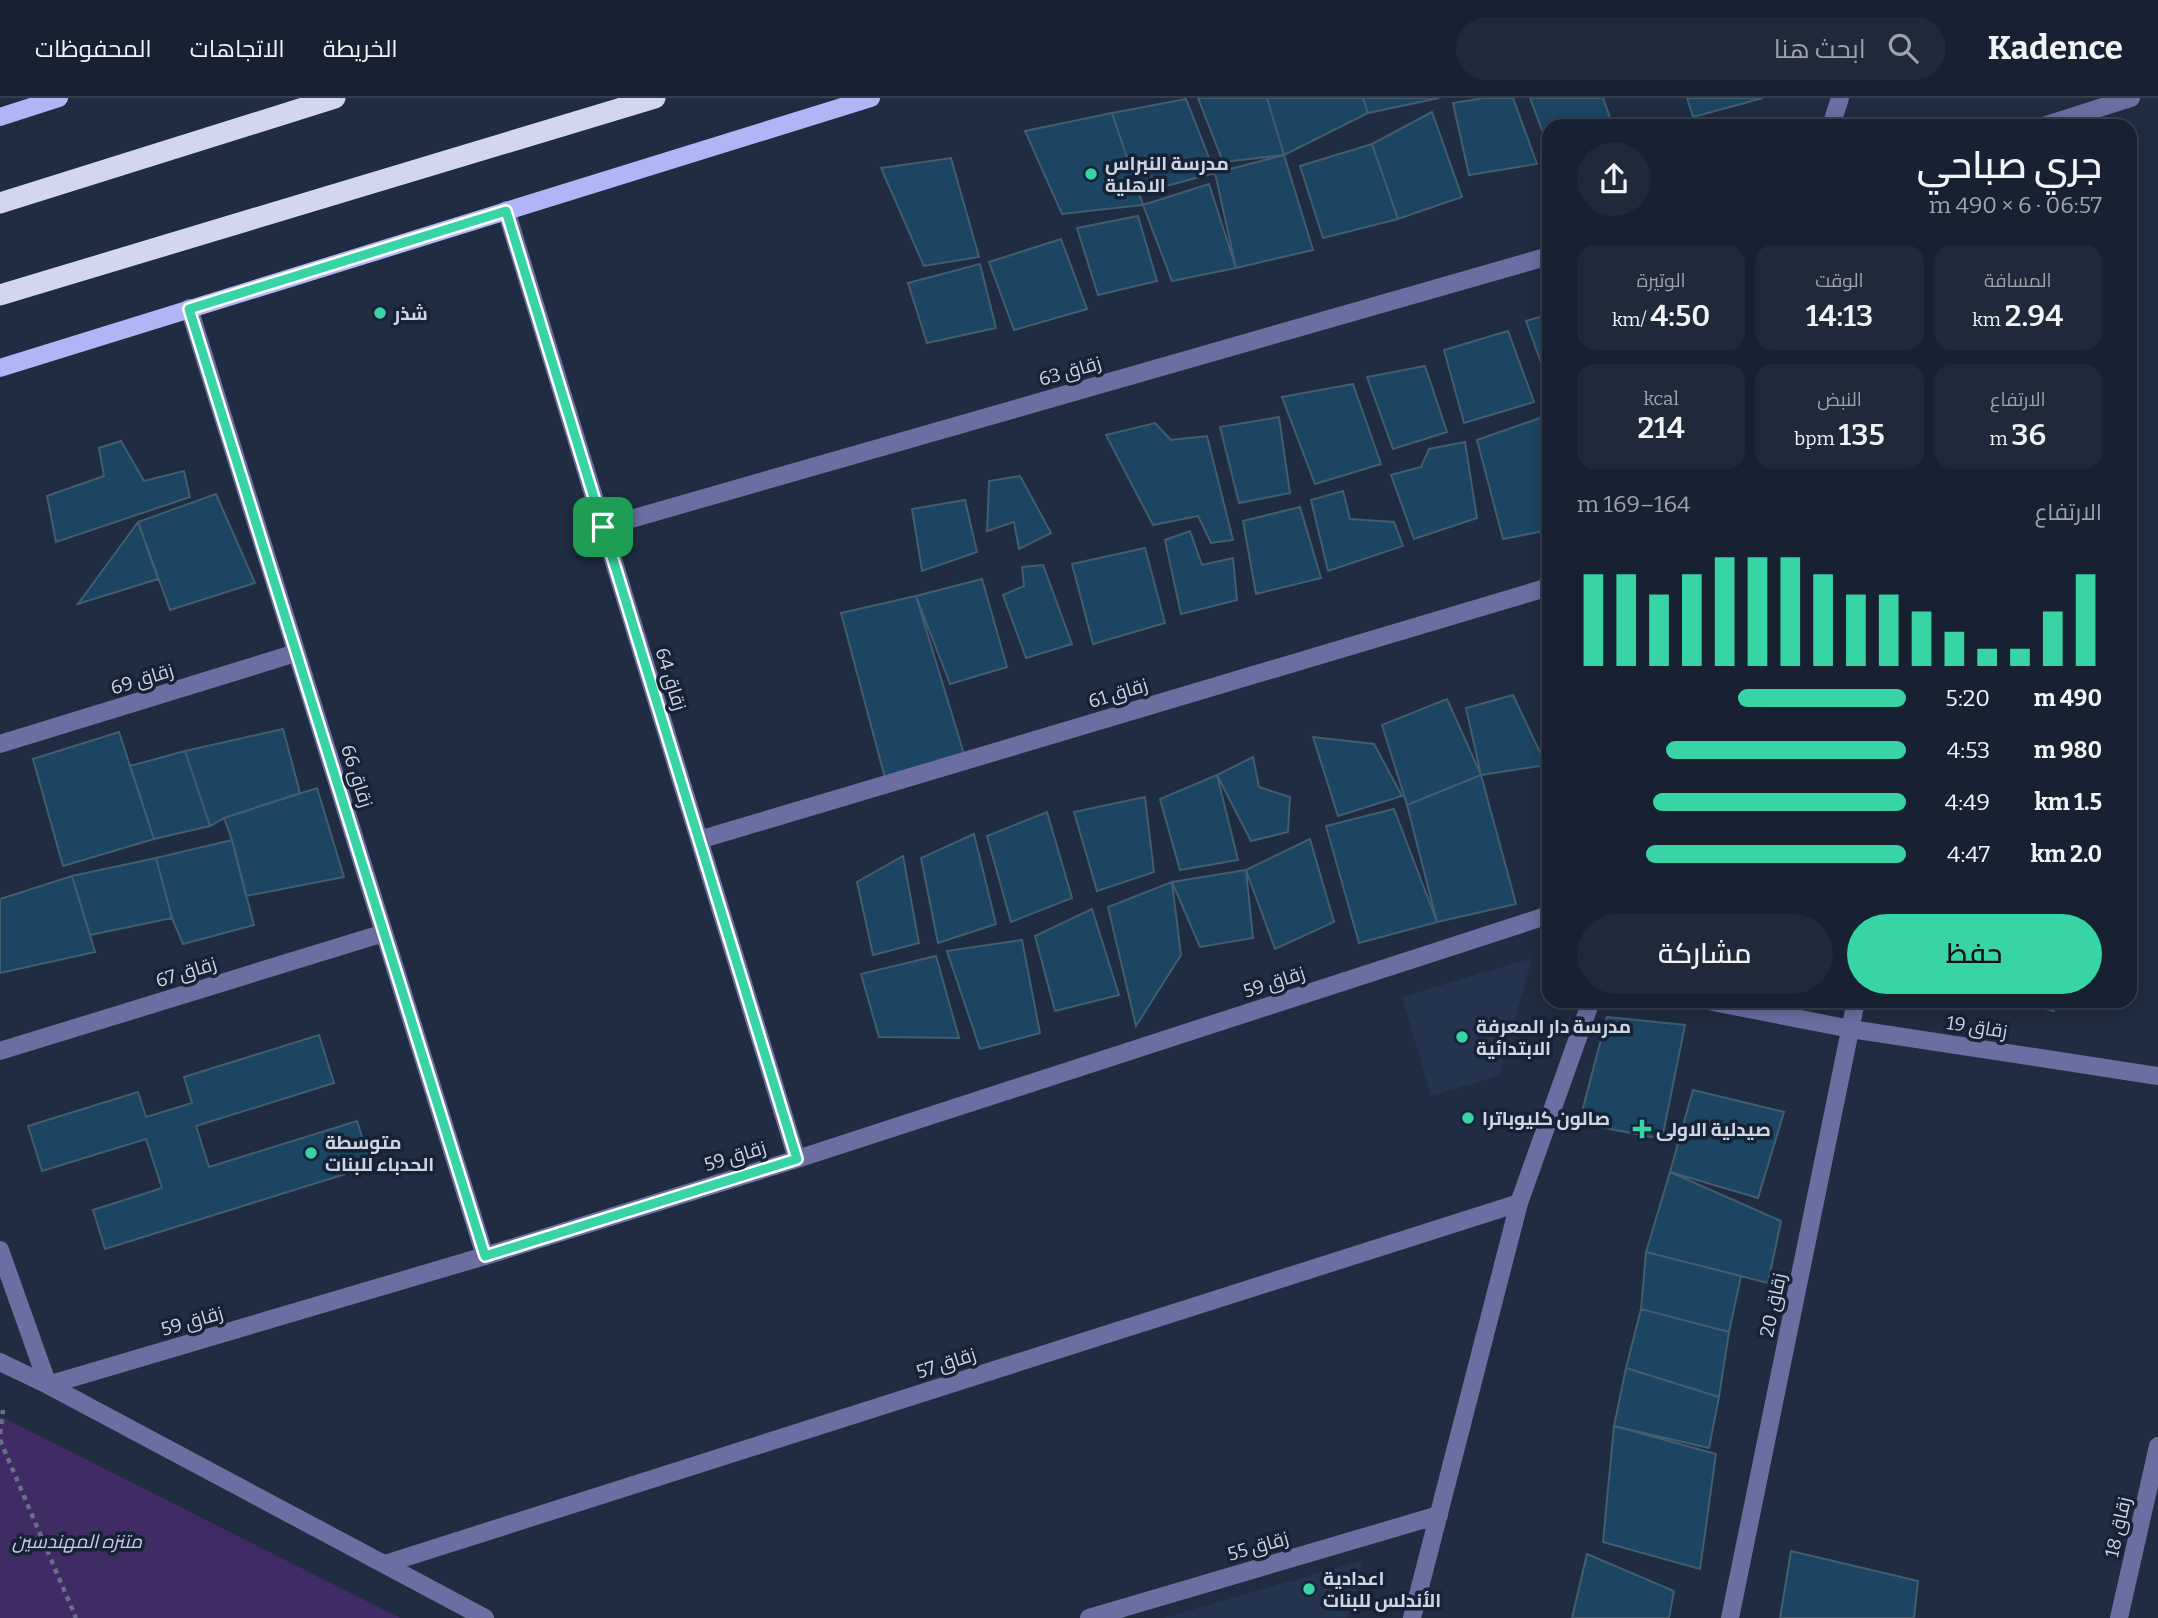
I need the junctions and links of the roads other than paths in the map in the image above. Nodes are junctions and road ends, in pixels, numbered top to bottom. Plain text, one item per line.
1 (59, 98) edge
2 (335, 98) edge
3 (655, 98) edge
4 (871, 98) edge
5 (1840, 98) edge
6 (2131, 98) edge
7 (0, 117) edge
8 (1833, 119) edge
9 (2065, 119) edge
10 (0, 203) edge
11 (506, 211) junction
12 (1542, 258) edge
13 (0, 295) edge
14 (189, 309) junction
15 (0, 368) edge
16 (603, 527) junction
17 (1542, 589) edge
18 (296, 653) junction
19 (0, 744) edge
20 (699, 841) junction
21 (1542, 917) edge
22 (384, 933) junction
23 (1589, 1008) edge
24 (1744, 1008) edge
25 (1855, 1008) edge
26 (1851, 1029) junction
27 (0, 1051) edge
28 (2158, 1076) edge
29 (797, 1159) junction
30 (1519, 1203) junction
31 (0, 1250) edge
32 (485, 1256) junction
33 (0, 1362) edge
34 (48, 1385) junction
35 (2158, 1446) edge
36 (1439, 1515) junction
37 (385, 1564) junction
38 (485, 1618) edge
39 (1089, 1618) edge
40 (1412, 1618) edge
41 (1730, 1618) edge
42 (2119, 1618) edge

1 - 7 main road
2 - 10 highway
3 - 13 highway
4 - 11 main road
5 - 8 street
6 - 9 street
11 - 14 main road
11 - 16 street, زقاق 64
12 - 16 street, زقاق 63
14 - 15 main road
14 - 18 street, زقاق 66
16 - 20 street, زقاق 64
17 - 20 street, زقاق 61
18 - 19 street, زقاق 69
18 - 22 street, زقاق 66
20 - 29 street, زقاق 64
21 - 29 street, زقاق 59
22 - 27 street, زقاق 67
22 - 32 street, زقاق 66
23 - 30 street
24 - 26 street, زقاق 19
25 - 26 street, زقاق 20
26 - 28 street, زقاق 19
26 - 41 street, زقاق 20
29 - 32 street, زقاق 59
30 - 36 street
30 - 37 street, زقاق 57
31 - 34 street
32 - 34 street, زقاق 59
33 - 34 street
34 - 37 street
35 - 42 street, زقاق 18
36 - 39 street, زقاق 55
36 - 40 street
37 - 38 street

